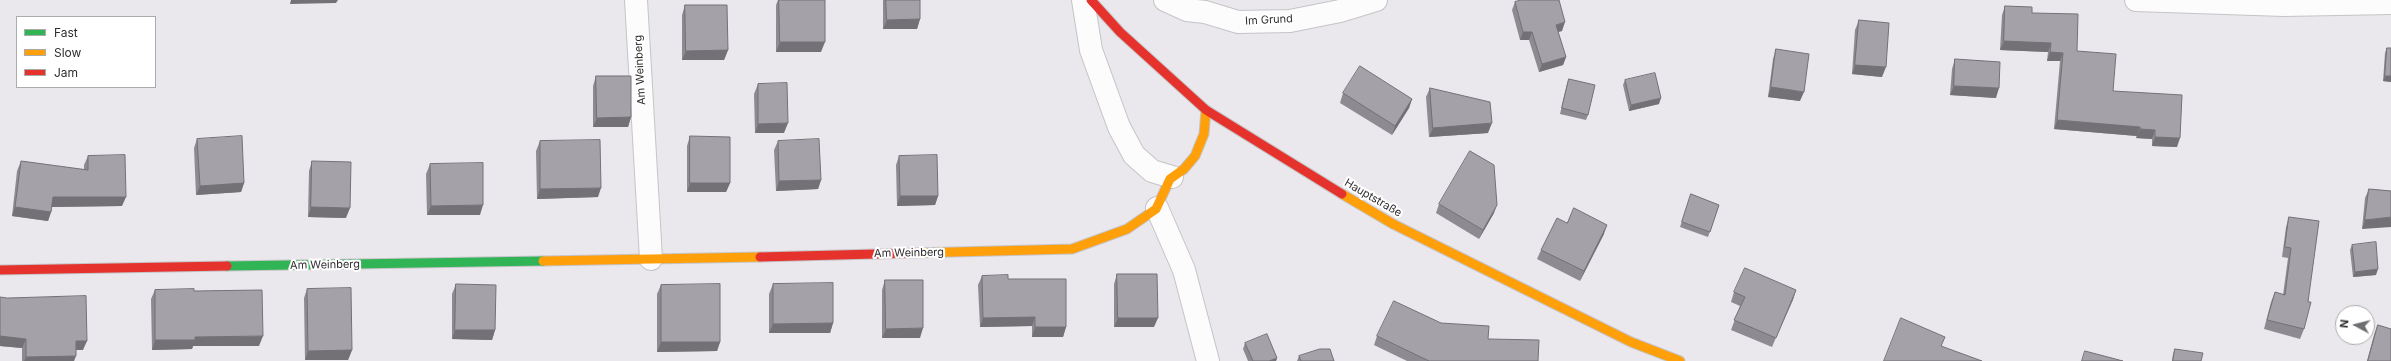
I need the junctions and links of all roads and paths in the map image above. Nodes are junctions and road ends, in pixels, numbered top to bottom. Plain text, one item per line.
1 (636, 0) edge
2 (1083, 0) edge
3 (1091, 0) edge
4 (1164, 0) edge
5 (1376, 0) edge
6 (2136, 0) edge
7 (2391, 3) edge
8 (1190, 5) edge
9 (1206, 110) junction
10 (1172, 177) junction
11 (1157, 208) junction
12 (651, 259) junction
13 (0, 270) edge
14 (1208, 361) edge
15 (1680, 361) edge

1 - 12 street, Am Weinberg
2 - 10 street
3 - 9 street, Hauptstraße
4 - 8 street, Im Grund
5 - 8 street, Im Grund
6 - 7 street
9 - 10 street, Am Weinberg
9 - 15 street, Hauptstraße
10 - 11 street, Am Weinberg
11 - 12 street, Am Weinberg
11 - 14 street
12 - 13 street, Am Weinberg

